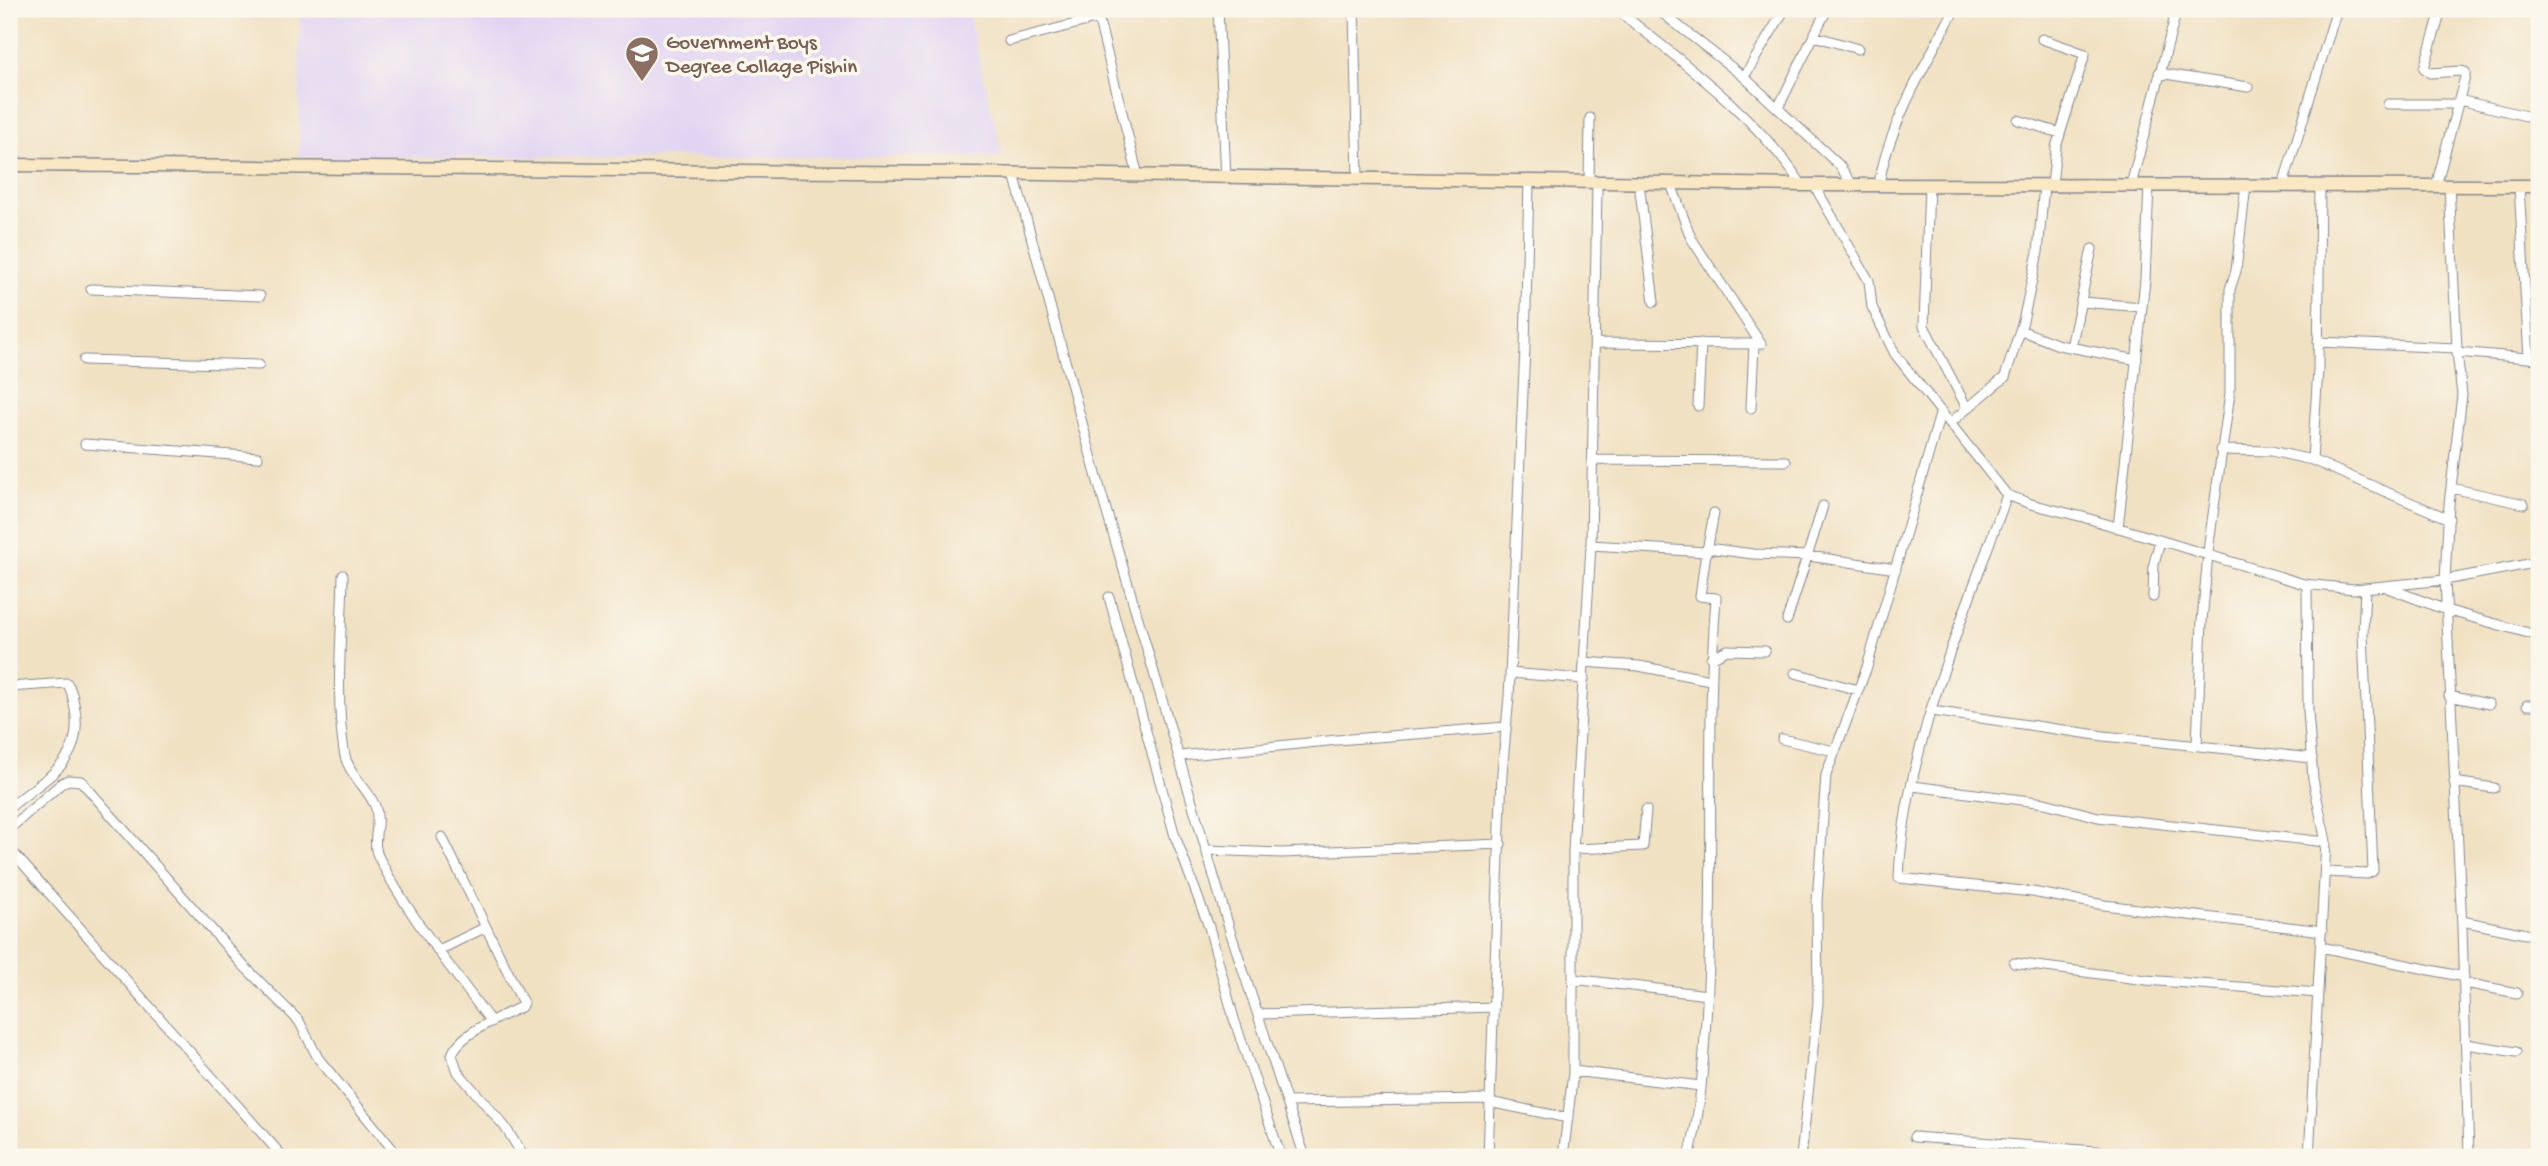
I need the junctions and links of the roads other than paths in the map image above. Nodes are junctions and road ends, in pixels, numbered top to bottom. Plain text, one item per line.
1 (1218, 9) edge
2 (1354, 9) edge
3 (1616, 9) edge
4 (1657, 9) edge
5 (1785, 9) edge
6 (1827, 9) edge
7 (1955, 9) edge
8 (2177, 9) edge
9 (2337, 9) edge
10 (2441, 10) dead end
11 (1098, 14) edge
12 (1814, 36) junction
13 (2042, 39) dead end
14 (1009, 41) dead end
15 (1858, 49) dead end
16 (2159, 73) junction
17 (1744, 77) junction
18 (2248, 87) dead end
19 (2459, 102) junction
20 (2388, 104) dead end
21 (1778, 108) junction
22 (1590, 118) dead end
23 (2539, 119) edge
24 (2018, 120) dead end
25 (2060, 132) junction
26 (9, 147) edge
27 (11, 166) edge
28 (1014, 174) junction
29 (1138, 176) junction
30 (1226, 177) junction
31 (1358, 179) junction
32 (1529, 181) junction
33 (1593, 182) junction
34 (1639, 183) junction
35 (1671, 184) junction
36 (1852, 184) junction
37 (1808, 185) junction
38 (1879, 185) junction
39 (1929, 185) junction
40 (2048, 185) junction
41 (2131, 185) junction
42 (2149, 185) junction
43 (2246, 185) junction
44 (2283, 185) junction
45 (2320, 185) junction
46 (2442, 186) junction
47 (2519, 186) junction
48 (2539, 186) edge
49 (2092, 249) dead end
50 (91, 289) dead end
51 (260, 296) dead end
52 (1654, 302) dead end
53 (2082, 302) junction
54 (2142, 307) junction
55 (2020, 330) junction
56 (2318, 341) junction
57 (1595, 343) junction
58 (1701, 343) junction
59 (1754, 344) junction
60 (2071, 347) junction
61 (2458, 350) junction
62 (2534, 358) edge
63 (84, 360) dead end
64 (2137, 360) junction
65 (259, 365) dead end
66 (1698, 406) dead end
67 (1751, 408) dead end
68 (1966, 410) junction
69 (1941, 411) junction
70 (1952, 422) junction
71 (85, 444) dead end
72 (2220, 450) junction
73 (258, 457) dead end
74 (1593, 460) junction
75 (2312, 460) junction
76 (1786, 461) dead end
77 (2451, 488) junction
78 (2007, 495) junction
79 (2524, 504) dead end
80 (1823, 506) dead end
81 (1714, 513) dead end
82 (2449, 519) junction
83 (2118, 528) junction
84 (2160, 541) junction
85 (1591, 545) junction
86 (1707, 550) junction
87 (1809, 555) junction
88 (2208, 556) junction
89 (2539, 562) edge
90 (1896, 569) junction
91 (344, 575) dead end
92 (2445, 580) junction
93 (2307, 584) junction
94 (2384, 587) junction
95 (2365, 588) junction
96 (1109, 597) dead end
97 (2153, 597) dead end
98 (2446, 610) junction
99 (1787, 620) dead end
100 (2539, 636) edge
101 (1765, 651) dead end
102 (1711, 658) junction
103 (1584, 662) junction
104 (1510, 673) junction
105 (1796, 673) dead end
106 (1584, 679) junction
107 (1710, 680) junction
108 (9, 687) edge
109 (1858, 690) junction
110 (2449, 696) junction
111 (2488, 704) dead end
112 (2527, 705) dead end
113 (2539, 705) edge
114 (1932, 711) junction
115 (1506, 727) junction
116 (1782, 739) dead end
117 (2197, 745) junction
118 (1834, 751) junction
119 (1180, 756) junction
120 (2312, 758) junction
121 (2454, 782) junction
122 (1913, 786) junction
123 (2494, 788) dead end
124 (9, 808) edge
125 (1646, 810) dead end
126 (9, 829) edge
127 (442, 837) dead end
128 (2326, 842) junction
129 (1501, 844) junction
130 (9, 848) edge
131 (1574, 849) junction
132 (1207, 850) junction
133 (2325, 872) junction
134 (2462, 921) junction
135 (486, 927) junction
136 (2322, 931) junction
137 (2526, 934) dead end
138 (2321, 947) junction
139 (439, 950) junction
140 (2014, 963) dead end
141 (1573, 979) junction
142 (2464, 980) junction
143 (2318, 993) junction
144 (2517, 993) dead end
145 (1708, 995) junction
146 (1494, 1007) junction
147 (1259, 1014) junction
148 (491, 1022) junction
149 (2466, 1044) junction
150 (2516, 1052) dead end
151 (1573, 1071) junction
152 (1700, 1086) junction
153 (1489, 1101) junction
154 (1287, 1102) junction
155 (1568, 1118) junction
156 (1914, 1137) dead end
157 (9, 1143) edge
158 (21, 1157) edge
159 (283, 1157) edge
160 (399, 1157) edge
161 (524, 1157) edge
162 (1281, 1157) edge
163 (1305, 1157) edge
164 (1488, 1157) edge
165 (1563, 1157) edge
166 (1689, 1157) edge
167 (1801, 1157) edge
168 (2174, 1157) edge
169 (2310, 1157) edge
170 (2469, 1157) edge

1 - 30 street
2 - 31 street
3 - 37 street
4 - 17 street
5 - 17 street
6 - 12 street
7 - 38 street
8 - 16 street
9 - 44 street
10 - 19 street
11 - 14 street
11 - 29 street
12 - 15 street
12 - 21 street
13 - 25 street
16 - 18 street
16 - 41 street
17 - 21 street
19 - 20 street
19 - 23 street
19 - 46 street
21 - 36 street
22 - 33 street
24 - 25 street
25 - 40 street
26 - 27 street
27 - 28 main road
28 - 29 main road
28 - 119 street
29 - 30 main road
30 - 31 main road
31 - 32 main road
32 - 33 main road
32 - 104 street
33 - 34 main road
33 - 57 street
34 - 35 main road
34 - 52 street
35 - 37 main road
35 - 59 street
36 - 37 main road
36 - 38 main road
37 - 69 street
38 - 39 main road
39 - 40 main road
39 - 68 street
40 - 41 main road
40 - 55 street
41 - 42 main road
42 - 43 main road
42 - 54 street
43 - 44 main road
43 - 72 street
44 - 45 main road
45 - 46 main road
45 - 56 street
46 - 47 main road
46 - 61 street
47 - 48 main road
47 - 62 street
49 - 53 street
50 - 51 street
53 - 54 street
53 - 60 street
54 - 64 street
55 - 60 street
55 - 68 street
56 - 61 street
56 - 75 street
57 - 58 street
57 - 74 street
58 - 59 street
58 - 66 street
59 - 67 street
60 - 64 street
61 - 62 street
61 - 77 street
63 - 65 street
64 - 83 street
68 - 70 street
69 - 70 street
69 - 90 street
70 - 78 street
71 - 73 street
72 - 75 street
72 - 88 street
74 - 76 street
74 - 85 street
75 - 82 street
77 - 79 street
77 - 82 street
78 - 83 street
78 - 114 street
80 - 87 street
81 - 86 street
82 - 92 street
83 - 84 street
84 - 88 street
84 - 97 street
85 - 86 street
85 - 103 street
86 - 87 street
86 - 102 street
87 - 90 street
87 - 99 street
88 - 93 street
88 - 117 street
89 - 92 street
90 - 109 street
91 - 139 street
92 - 94 street
92 - 98 street
93 - 95 street
93 - 120 street
94 - 95 street
94 - 98 street
95 - 133 street
96 - 162 street
98 - 100 street
98 - 110 street
101 - 102 street
102 - 107 street
103 - 106 street
103 - 107 street
104 - 106 street
104 - 115 street
105 - 109 street
106 - 131 street
107 - 145 street
108 - 124 street
109 - 118 street
110 - 111 street
110 - 121 street
112 - 113 street
114 - 117 street
114 - 122 street
115 - 119 street
115 - 129 street
116 - 118 street
117 - 120 street
118 - 167 street
119 - 132 street
120 - 128 street
121 - 123 street
121 - 134 street
122 - 128 street
122 - 136 street
125 - 131 street
126 - 160 street
127 - 135 street
128 - 133 street
129 - 132 street
129 - 146 street
130 - 159 street
131 - 141 street
132 - 147 street
133 - 136 street
134 - 137 street
134 - 142 street
135 - 139 street
135 - 148 street
136 - 138 street
138 - 142 street
138 - 143 street
139 - 148 street
140 - 143 street
141 - 145 street
141 - 151 street
142 - 144 street
142 - 149 street
143 - 169 street
145 - 152 street
146 - 147 street
146 - 153 street
147 - 154 street
148 - 161 street
149 - 150 street
149 - 170 street
151 - 152 street
151 - 155 street
152 - 166 street
153 - 154 street
153 - 155 street
153 - 164 street
154 - 163 street
155 - 165 street
156 - 168 street
157 - 158 street

